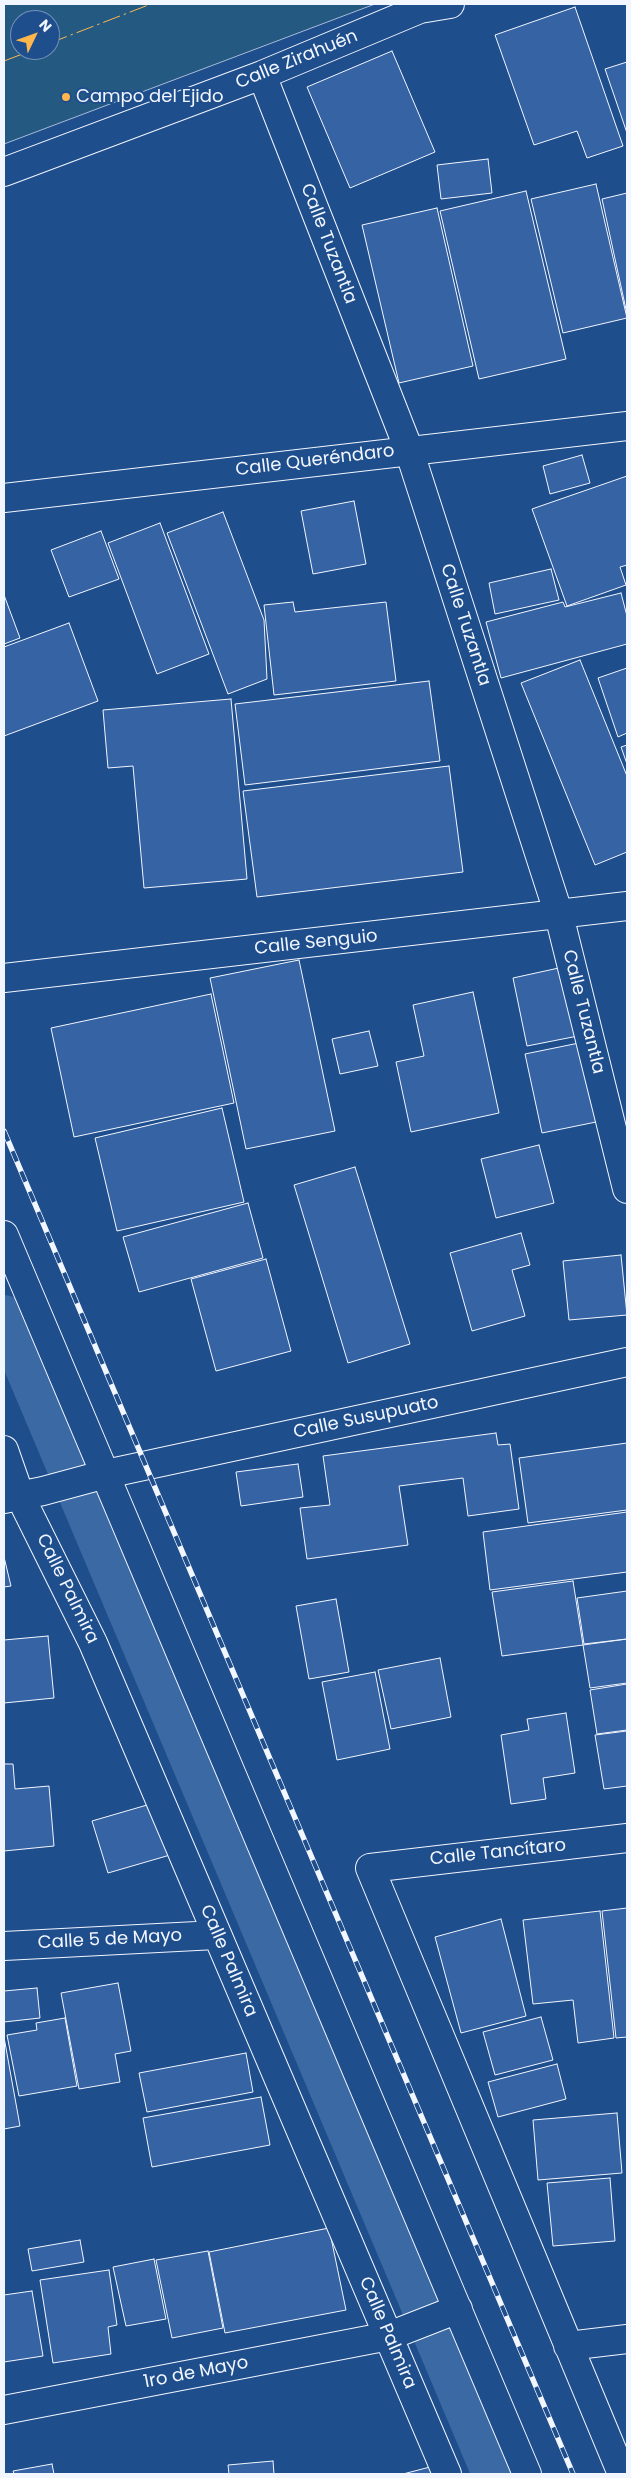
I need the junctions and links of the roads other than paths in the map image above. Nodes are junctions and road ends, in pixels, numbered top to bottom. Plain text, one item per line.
1 (450, 4) edge
2 (262, 75) junction
3 (4, 172) edge
4 (627, 426) edge
5 (409, 450) junction
6 (4, 498) edge
7 (627, 906) edge
8 (559, 915) junction
9 (4, 978) edge
10 (627, 1189) edge
11 (4, 1235) edge
12 (627, 1362) edge
13 (4, 1450) edge
14 (97, 1476) junction
15 (22, 1495) edge
16 (627, 1838) edge
17 (216, 1935) junction
18 (4, 1946) edge
19 (454, 2311) junction
20 (393, 2334) junction
21 (627, 2340) edge
22 (568, 2346) junction
23 (4, 2410) edge
24 (446, 2474) edge
25 (527, 2474) edge
26 (622, 2474) edge

1 - 2 street, Calle Zirahuén
2 - 3 street, Calle Zirahuén
2 - 5 street, Calle Tuzantla
4 - 5 street, Calle Queréndaro
5 - 6 street, Calle Queréndaro
5 - 8 street, Calle Tuzantla
7 - 8 street, Calle Senguio
8 - 9 street, Calle Senguio
8 - 10 street, Calle Tuzantla
11 - 14 street
12 - 14 street, Calle Susupuato
13 - 15 street, Calle Palmira
14 - 15 street, Calle Susupuato
14 - 19 street
15 - 17 street, Calle Palmira
16 - 22 street, Calle Tancítaro
17 - 18 street, Calle 5 de Mayo
17 - 20 street, Calle Palmira
19 - 20 street, 1ro de Mayo
19 - 25 street
20 - 23 street, 1ro de Mayo
20 - 24 street, Calle Palmira
21 - 22 street
22 - 26 street

